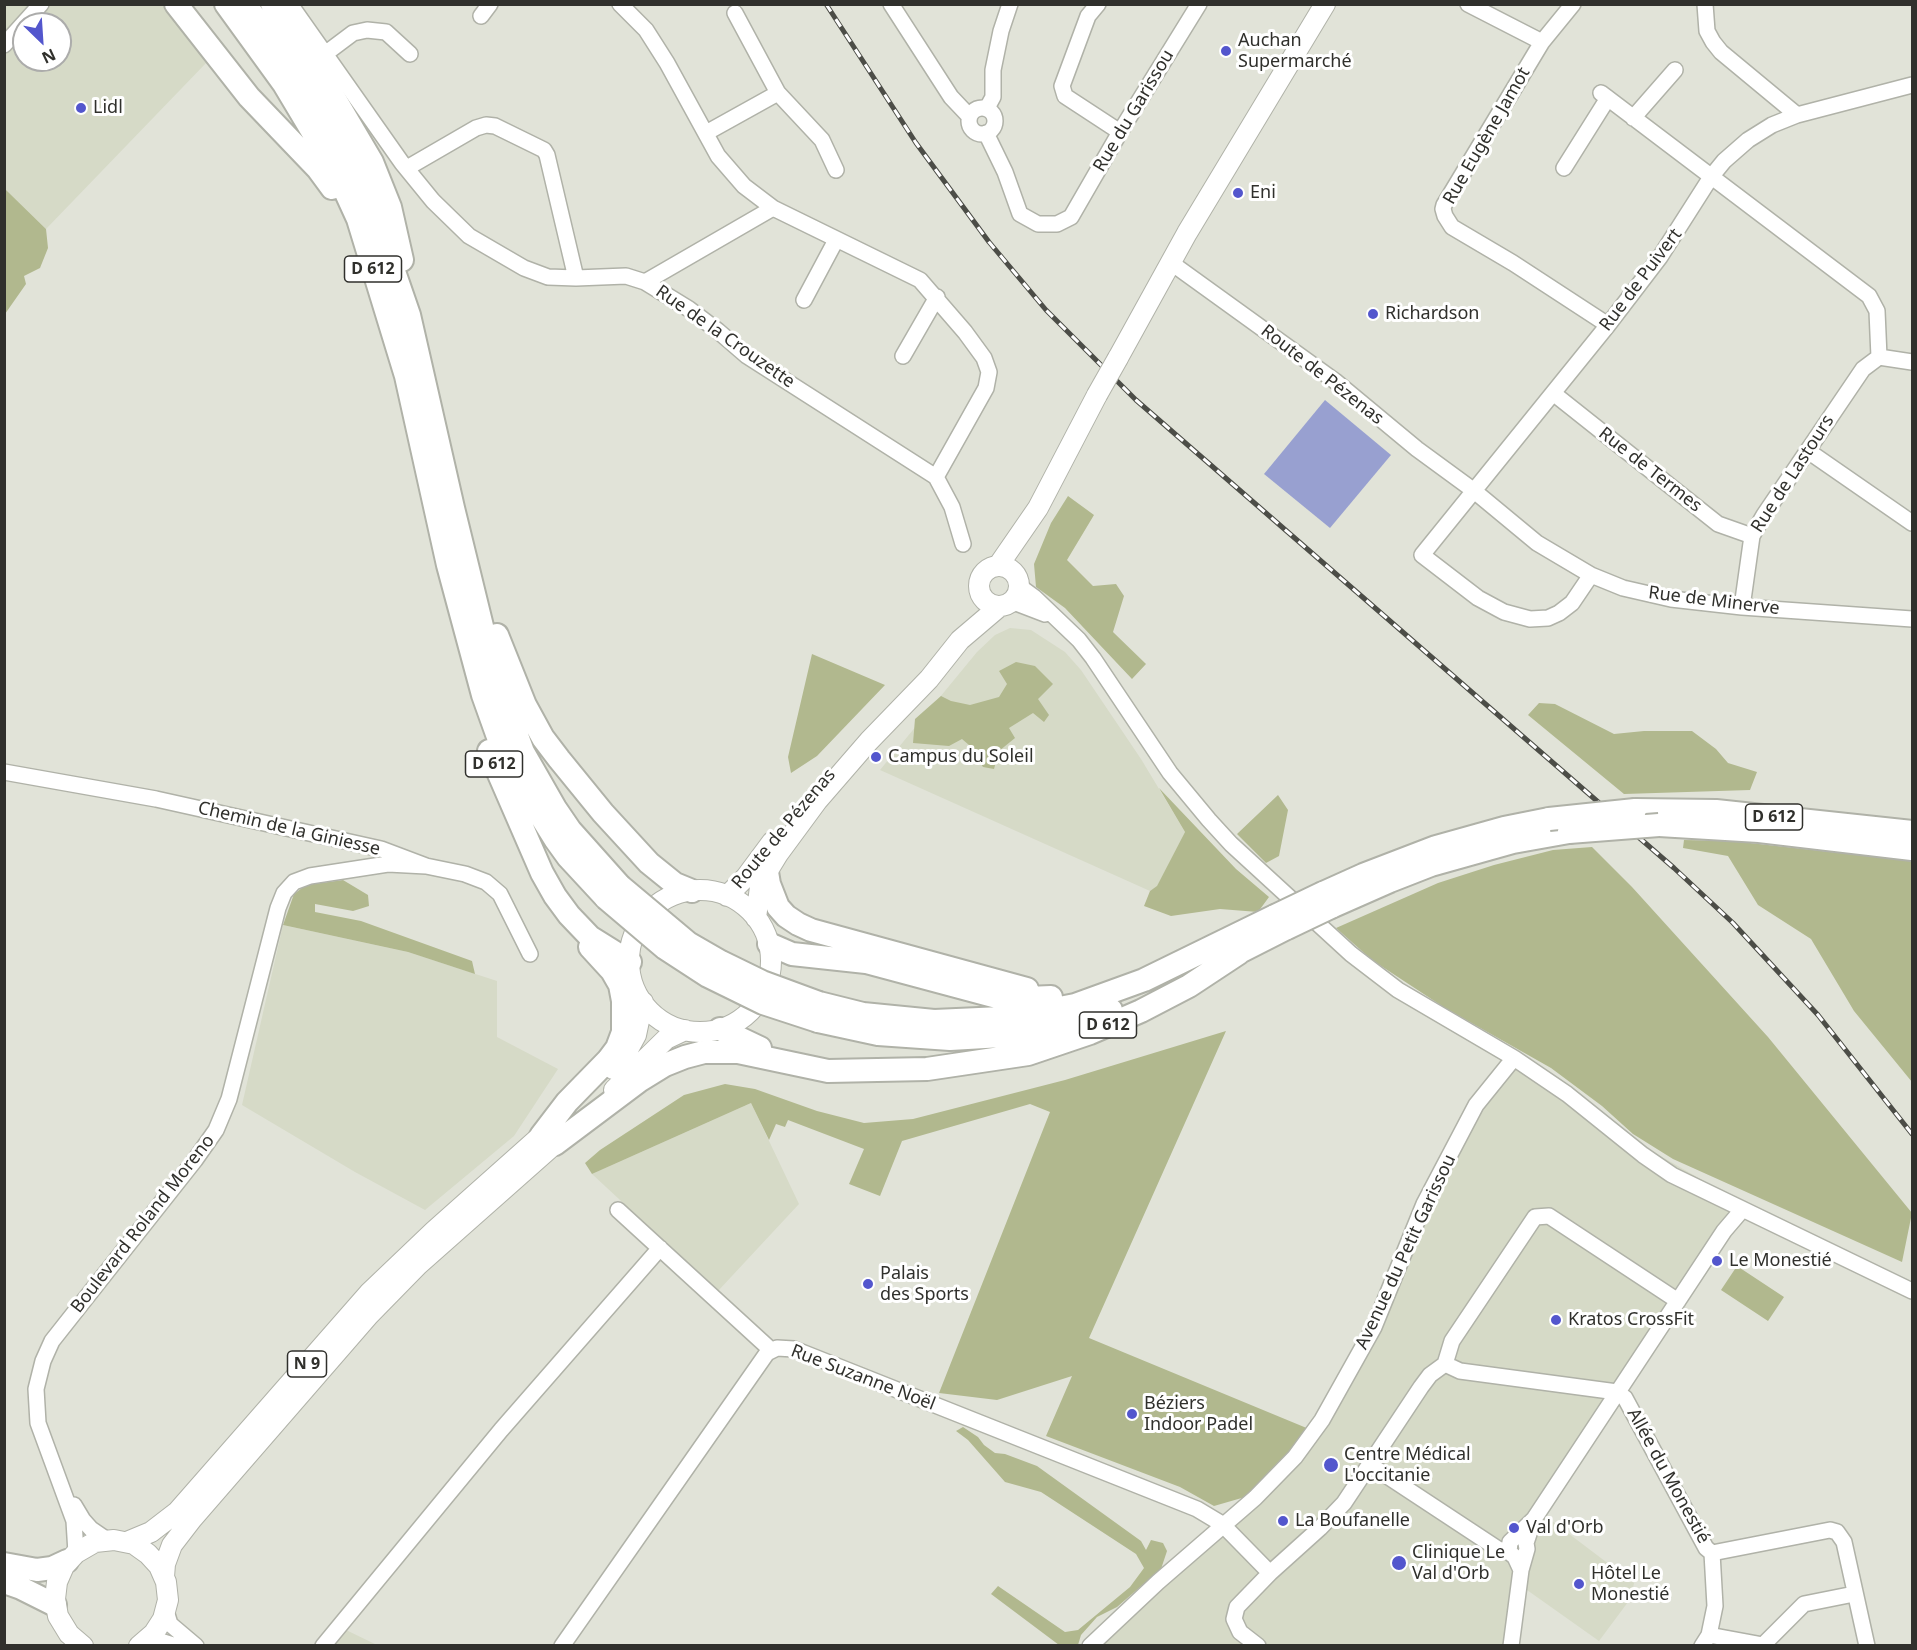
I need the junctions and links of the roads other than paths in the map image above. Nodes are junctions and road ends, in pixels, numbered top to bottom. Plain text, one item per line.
1 (40, 4) edge
2 (176, 4) edge
3 (226, 4) edge
4 (245, 4) edge
5 (272, 4) edge
6 (290, 4) edge
7 (620, 4) edge
8 (891, 4) edge
9 (1010, 4) edge
10 (1098, 4) edge
11 (1199, 4) edge
12 (1325, 4) edge
13 (1468, 4) edge
14 (1573, 4) edge
15 (1705, 4) edge
16 (735, 14) dead end
17 (1542, 42) junction
18 (4, 45) edge
19 (325, 54) junction
20 (410, 54) dead end
21 (1675, 70) dead end
22 (1912, 85) edge
23 (778, 93) junction
24 (987, 108) junction
25 (1797, 115) junction
26 (969, 116) junction
27 (1633, 118) junction
28 (1120, 132) junction
29 (986, 133) junction
30 (706, 134) junction
31 (407, 168) junction
32 (1564, 168) dead end
33 (836, 170) dead end
34 (1711, 177) junction
35 (772, 208) junction
36 (836, 240) junction
37 (1170, 262) junction
38 (373, 268) junction
39 (576, 278) junction
40 (645, 282) junction
41 (937, 297) junction
42 (804, 300) dead end
43 (1608, 325) junction
44 (903, 356) dead end
45 (1879, 357) junction
46 (1912, 362) edge
47 (1553, 393) junction
48 (436, 429) junction
49 (1808, 451) junction
50 (936, 477) junction
51 (1473, 490) junction
52 (1038, 508) junction
53 (446, 517) junction
54 (1912, 523) edge
55 (1752, 536) junction
56 (963, 544) dead end
57 (998, 566) junction
58 (1591, 575) junction
59 (1011, 592) junction
60 (981, 594) junction
61 (1743, 607) junction
62 (1912, 619) edge
63 (960, 640) junction
64 (869, 741) junction
65 (4, 772) edge
66 (1912, 832) edge
67 (1912, 849) edge
68 (426, 866) junction
69 (767, 872) junction
70 (547, 883) junction
71 (692, 891) junction
72 (727, 896) junction
73 (1327, 900) junction
74 (756, 918) junction
75 (1281, 922) junction
76 (769, 944) junction
77 (1239, 953) junction
78 (530, 954) dead end
79 (630, 962) junction
80 (1144, 980) junction
81 (1067, 996) junction
82 (642, 1002) junction
83 (818, 1012) junction
84 (720, 1029) junction
85 (685, 1030) junction
86 (1514, 1058) junction
87 (888, 1070) junction
88 (548, 1140) junction
89 (1720, 1200) junction
90 (618, 1210) dead end
91 (1742, 1210) junction
92 (1724, 1231) junction
93 (660, 1248) junction
94 (1912, 1291) edge
95 (1678, 1301) junction
96 (771, 1350) junction
97 (1445, 1364) junction
98 (1617, 1392) junction
99 (1369, 1464) junction
100 (61, 1485) junction
101 (1222, 1524) junction
102 (107, 1540) junction
103 (127, 1542) junction
104 (1518, 1550) junction
105 (1712, 1553) junction
106 (71, 1557) junction
107 (4, 1564) edge
108 (1270, 1573) junction
109 (164, 1576) junction
110 (4, 1582) edge
111 (1854, 1594) junction
112 (166, 1611) junction
113 (57, 1612) junction
114 (1706, 1640) edge
115 (142, 1643) edge
116 (57, 1646) edge
117 (83, 1646) edge
118 (176, 1646) edge
119 (196, 1646) edge
120 (323, 1646) edge
121 (562, 1646) edge
122 (1090, 1646) edge
123 (1258, 1646) edge
124 (1511, 1646) edge
125 (1867, 1646) edge

1 - 18 street
2 - 38 highway
3 - 38 highway, D 612
4 - 48 highway, D 612
5 - 48 highway, D 612
6 - 19 street, Rue de la Crouzette
7 - 30 street
8 - 26 street
9 - 24 street
10 - 28 street
11 - 28 street, Rue du Garissou
12 - 37 main road
13 - 17 street
14 - 17 street
15 - 25 street
16 - 23 street
17 - 43 street, Rue Eugène Jamot
19 - 20 street
19 - 31 street, Rue de la Crouzette
21 - 27 street
22 - 25 street, Rue de Puivert
23 - 30 street
23 - 33 street
24 - 26 street
24 - 29 street
25 - 34 street, Rue de Puivert
26 - 29 street
27 - 32 street
27 - 34 street
28 - 29 street, Rue du Garissou
30 - 35 street
31 - 39 street, Rue de la Crouzette
31 - 39 street
34 - 43 street, Rue de Puivert
34 - 45 street
35 - 36 street
35 - 40 street
36 - 41 street
36 - 42 street
37 - 51 street, Route de Pézenas
37 - 52 main road, bridge
38 - 53 highway, D 612
39 - 40 street, Rue de la Crouzette
40 - 50 street, Rue de la Crouzette
41 - 44 street
41 - 50 street
43 - 47 street, Rue de Puivert
45 - 46 street
45 - 49 street, Rue de Lastours
47 - 51 street, Rue de Puivert
47 - 55 street, Rue de Termes
48 - 53 highway, D 612
49 - 54 street
49 - 55 street, Rue de Lastours
50 - 56 street, Rue de la Crouzette
51 - 58 street, Rue de Minerve
51 - 58 street, Rue de Puivert
52 - 57 main road
52 - 59 main road
53 - 70 highway, D 612
53 - 71 highway, D 612
53 - 83 highway, D 612, bridge
55 - 61 street, Rue de Lastours
57 - 59 main road
57 - 60 main road
58 - 61 street, Rue de Minerve
59 - 60 main road
59 - 63 main road, Route de Pézenas
59 - 86 street
60 - 63 main road, Route de Pézenas
61 - 62 street, Rue de Minerve
63 - 64 main road, Route de Pézenas
64 - 69 main road, Route de Pézenas
64 - 72 main road, Route de Pézenas
65 - 68 street, Chemin de la Giniesse
66 - 73 highway, D 612, bridge
67 - 73 highway, D 612, bridge
68 - 78 street, Chemin de la Giniesse
68 - 100 street, Boulevard Roland Moreno
69 - 74 main road, Route de Pézenas
69 - 81 highway, D 612
70 - 79 highway, D 612
70 - 88 highway, D 612
71 - 72 main road
71 - 79 main road
72 - 74 main road
73 - 75 highway, D 612, bridge
74 - 76 main road
75 - 77 highway, D 612
75 - 80 highway, D 612
76 - 81 highway, D 612
76 - 84 main road
77 - 83 highway, D 612
77 - 87 highway, D 612
79 - 82 main road
80 - 81 highway, D 612
80 - 83 highway, D 612
82 - 85 main road
82 - 88 main road, N 9
84 - 85 main road
84 - 87 highway
85 - 88 main road, N 9
86 - 89 street
86 - 101 street, Avenue du Petit Garissou
87 - 88 highway, D 612
88 - 103 main road, N 9
88 - 109 main road, N 9
89 - 91 street
89 - 92 street
90 - 93 street
91 - 92 street
91 - 94 street
92 - 95 street
93 - 96 street
93 - 120 street
95 - 97 street
95 - 98 street
96 - 101 street, Rue Suzanne Noël
96 - 121 street, Rue Suzanne Noël
97 - 98 street
97 - 99 street
98 - 104 street
98 - 105 street, Allée du Monestié
99 - 104 street
99 - 108 street
100 - 102 street, Boulevard Roland Moreno
100 - 106 street, Boulevard Roland Moreno
101 - 108 street, Rue Suzanne Noël
101 - 122 street, Avenue du Petit Garissou
102 - 103 main road
102 - 106 main road
103 - 109 main road
104 - 124 street
105 - 111 street, Allée du Monestié
105 - 114 street
106 - 107 highway
106 - 113 main road
108 - 123 street
109 - 112 main road
110 - 113 highway
111 - 114 street
111 - 125 street, Allée du Monestié
112 - 115 main road
112 - 119 street
113 - 116 main road
113 - 117 main road
115 - 118 street

